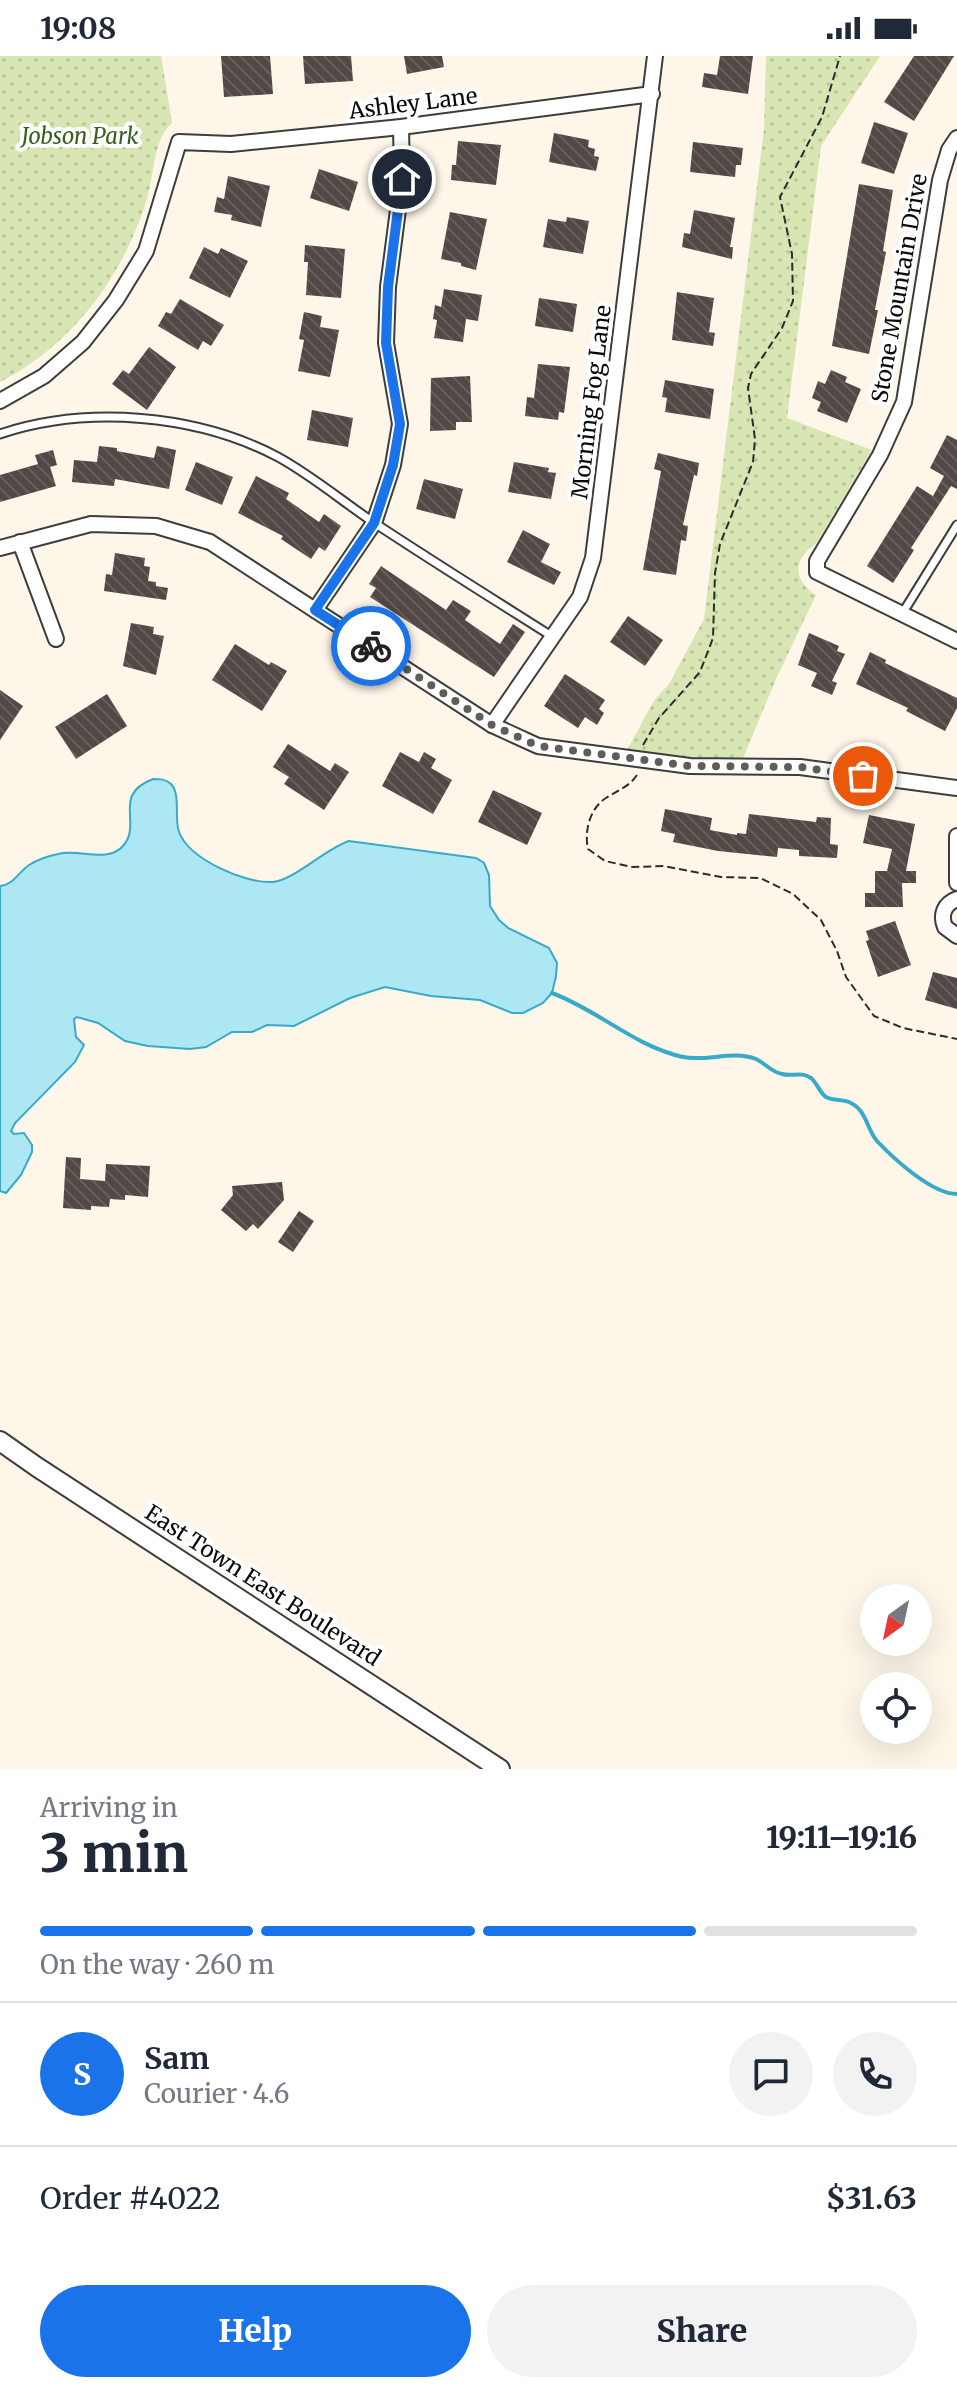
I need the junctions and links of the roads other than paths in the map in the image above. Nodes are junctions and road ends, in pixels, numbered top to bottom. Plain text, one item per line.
1 (655, 56) edge
2 (652, 94) junction
3 (401, 127) junction
4 (954, 147) edge
5 (0, 401) edge
6 (0, 434) edge
7 (374, 523) junction
8 (957, 525) edge
9 (20, 542) junction
10 (0, 548) edge
11 (315, 610) junction
12 (902, 614) junction
13 (553, 637) junction
14 (56, 639) dead end
15 (957, 641) edge
16 (492, 725) junction
17 (957, 788) edge
18 (957, 836) edge
19 (957, 883) edge
20 (957, 899) edge
21 (957, 936) edge
22 (0, 1441) edge
23 (500, 1769) edge

1 - 2 street, Morning Fog Lane
2 - 3 street, Ashley Lane
2 - 13 street, Morning Fog Lane
3 - 5 street, Ashley Lane
3 - 7 street
4 - 12 street, Stone Mountain Drive
6 - 7 lane
7 - 11 street
7 - 13 lane
8 - 12 lane
9 - 10 street
9 - 11 street
9 - 14 street
11 - 16 street
12 - 15 street
13 - 16 street, Morning Fog Lane
16 - 17 street
18 - 19 street
20 - 21 street
22 - 23 street, East Town East Boulevard

